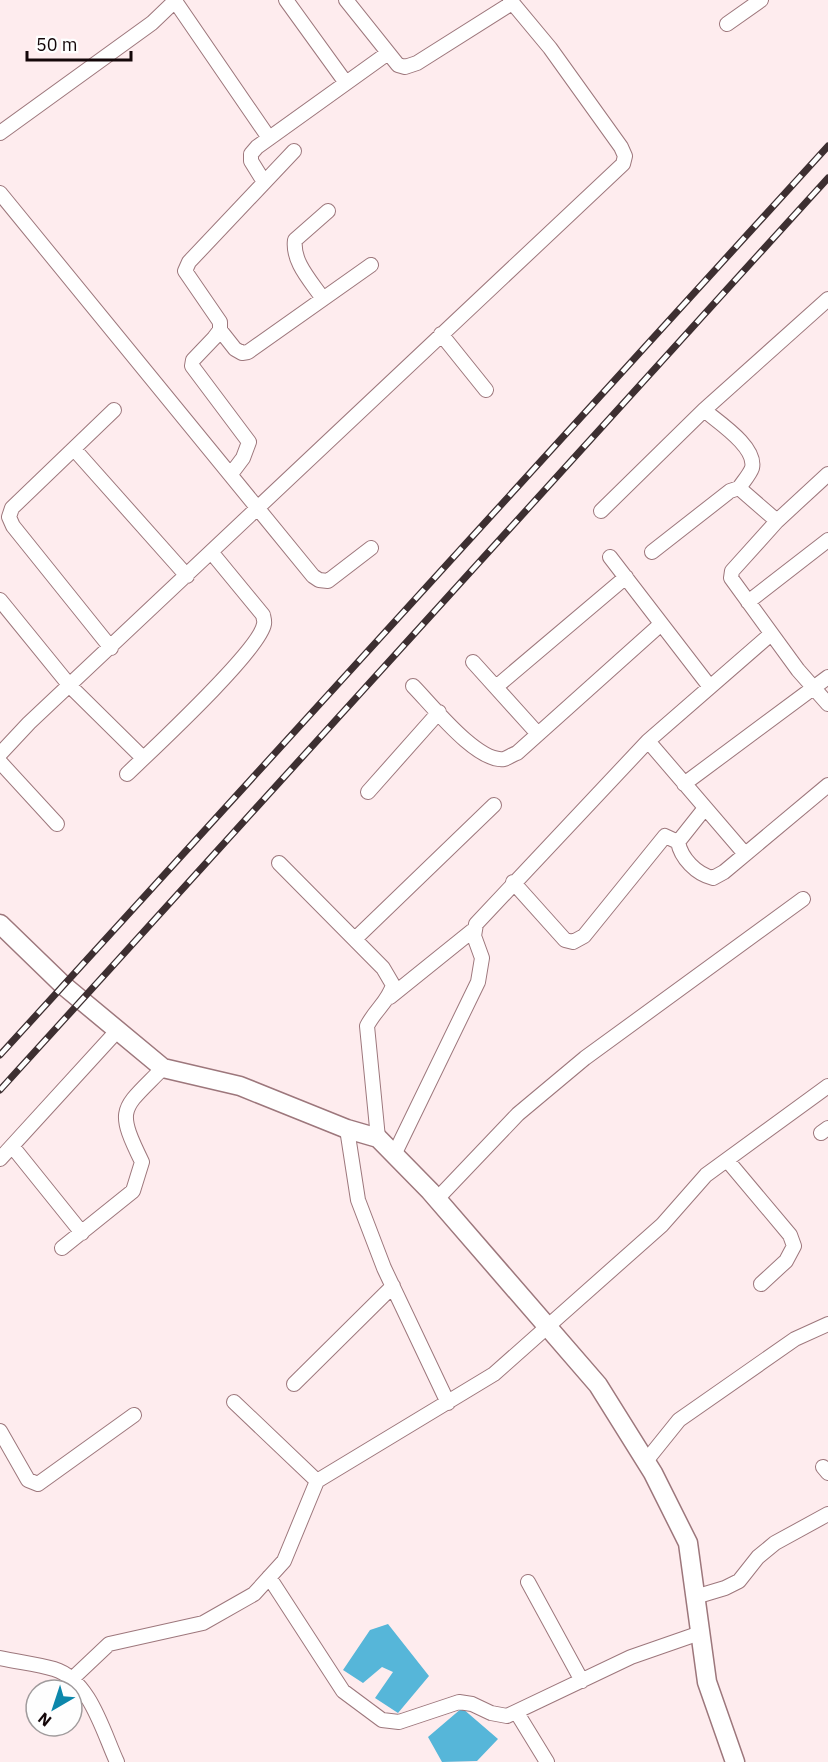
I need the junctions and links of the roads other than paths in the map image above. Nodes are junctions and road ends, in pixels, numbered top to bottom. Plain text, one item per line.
1 (175, 0) edge
2 (286, 0) edge
3 (346, 0) edge
4 (761, 0) edge
5 (511, 1) edge
6 (727, 24) dead end
7 (388, 53) junction
8 (346, 83) junction
9 (0, 133) edge
10 (269, 138) junction
11 (294, 151) dead end
12 (264, 182) junction
13 (0, 193) edge
14 (328, 211) dead end
15 (371, 265) dead end
16 (323, 299) junction
17 (828, 299) edge
18 (220, 330) junction
19 (441, 334) junction
20 (486, 390) dead end
21 (114, 410) dead end
22 (704, 410) junction
23 (74, 449) junction
24 (231, 474) junction
25 (828, 474) edge
26 (739, 488) junction
27 (260, 507) junction
28 (601, 511) dead end
29 (777, 521) junction
30 (828, 540) edge
31 (371, 549) dead end
32 (652, 552) dead end
33 (212, 553) junction
34 (610, 557) dead end
35 (188, 576) junction
36 (626, 577) junction
37 (0, 600) edge
38 (748, 602) junction
39 (662, 624) junction
40 (771, 634) junction
41 (111, 648) junction
42 (473, 662) dead end
43 (828, 677) edge
44 (70, 686) junction
45 (413, 686) dead end
46 (496, 687) junction
47 (710, 687) junction
48 (814, 688) junction
49 (828, 704) edge
50 (439, 712) junction
51 (538, 734) junction
52 (648, 741) junction
53 (0, 754) edge
54 (143, 758) junction
55 (0, 762) edge
56 (128, 774) dead end
57 (684, 784) junction
58 (828, 785) edge
59 (369, 792) dead end
60 (494, 805) dead end
61 (705, 808) junction
62 (57, 824) dead end
63 (678, 842) junction
64 (745, 855) junction
65 (279, 863) dead end
66 (513, 882) junction
67 (803, 899) dead end
68 (0, 924) edge
69 (474, 930) junction
70 (355, 939) junction
71 (390, 997) junction
72 (117, 1031) junction
73 (163, 1068) junction
74 (828, 1086) edge
75 (347, 1129) junction
76 (378, 1138) junction
77 (12, 1146) junction
78 (394, 1155) junction
79 (0, 1159) edge
80 (727, 1160) junction
81 (437, 1199) junction
82 (82, 1233) junction
83 (62, 1248) dead end
84 (761, 1284) dead end
85 (393, 1286) junction
86 (828, 1324) edge
87 (549, 1328) junction
88 (294, 1384) dead end
89 (234, 1402) dead end
90 (448, 1403) junction
91 (134, 1415) dead end
92 (0, 1431) edge
93 (646, 1461) junction
94 (317, 1481) junction
95 (828, 1514) edge
96 (269, 1576) junction
97 (528, 1582) dead end
98 (695, 1596) junction
99 (700, 1634) junction
100 (0, 1658) edge
101 (73, 1678) joint
102 (582, 1681) junction
103 (84, 1695) edge
104 (517, 1713) junction
105 (117, 1762) edge
106 (547, 1762) edge
107 (735, 1762) edge

1 - 9 street
1 - 10 street
2 - 8 street
3 - 7 street
4 - 6 street
5 - 7 street
5 - 19 street
7 - 8 street
8 - 10 street
10 - 12 street
11 - 12 street
12 - 18 street
13 - 24 street
14 - 16 street
15 - 16 street
16 - 18 street
17 - 22 street
18 - 24 street
19 - 20 street
19 - 27 street
21 - 23 street
22 - 26 street
22 - 28 street
23 - 35 street
23 - 41 street
24 - 27 street
25 - 29 street
26 - 29 street
26 - 32 street
27 - 31 street
27 - 33 street
29 - 38 street
30 - 38 street
33 - 35 street
33 - 54 street
34 - 36 street
35 - 41 street
36 - 39 street
36 - 46 street
37 - 44 street
38 - 40 street
39 - 47 street
39 - 51 street
40 - 47 street
40 - 48 street
41 - 44 street
42 - 46 street
43 - 48 street
44 - 53 street
44 - 54 street
45 - 50 street
46 - 51 street
47 - 52 street
48 - 49 street
48 - 57 street
50 - 51 street
50 - 59 street
52 - 57 street
52 - 66 street
54 - 56 street
55 - 62 street
57 - 61 street
58 - 64 street
60 - 70 street
61 - 63 street
61 - 64 street
63 - 64 street
63 - 66 street
65 - 70 street
66 - 69 street
67 - 81 street
68 - 72 main road
69 - 71 street
69 - 78 street
70 - 71 street
71 - 76 street
72 - 73 main road
72 - 77 street
73 - 75 main road
73 - 82 street
74 - 80 street
75 - 76 main road
75 - 85 street
76 - 78 main road
77 - 79 street
77 - 82 street
78 - 81 main road
80 - 84 street
80 - 87 street
81 - 87 main road
82 - 83 street
85 - 88 street
85 - 90 street
86 - 93 street
87 - 90 street
87 - 93 main road
89 - 94 street
90 - 94 street
91 - 92 street
93 - 98 main road
94 - 96 street
95 - 98 street
96 - 101 street
96 - 104 street
97 - 102 street
98 - 99 main road
99 - 102 street
99 - 107 main road
100 - 101 street
102 - 104 street
103 - 105 street
104 - 106 street

